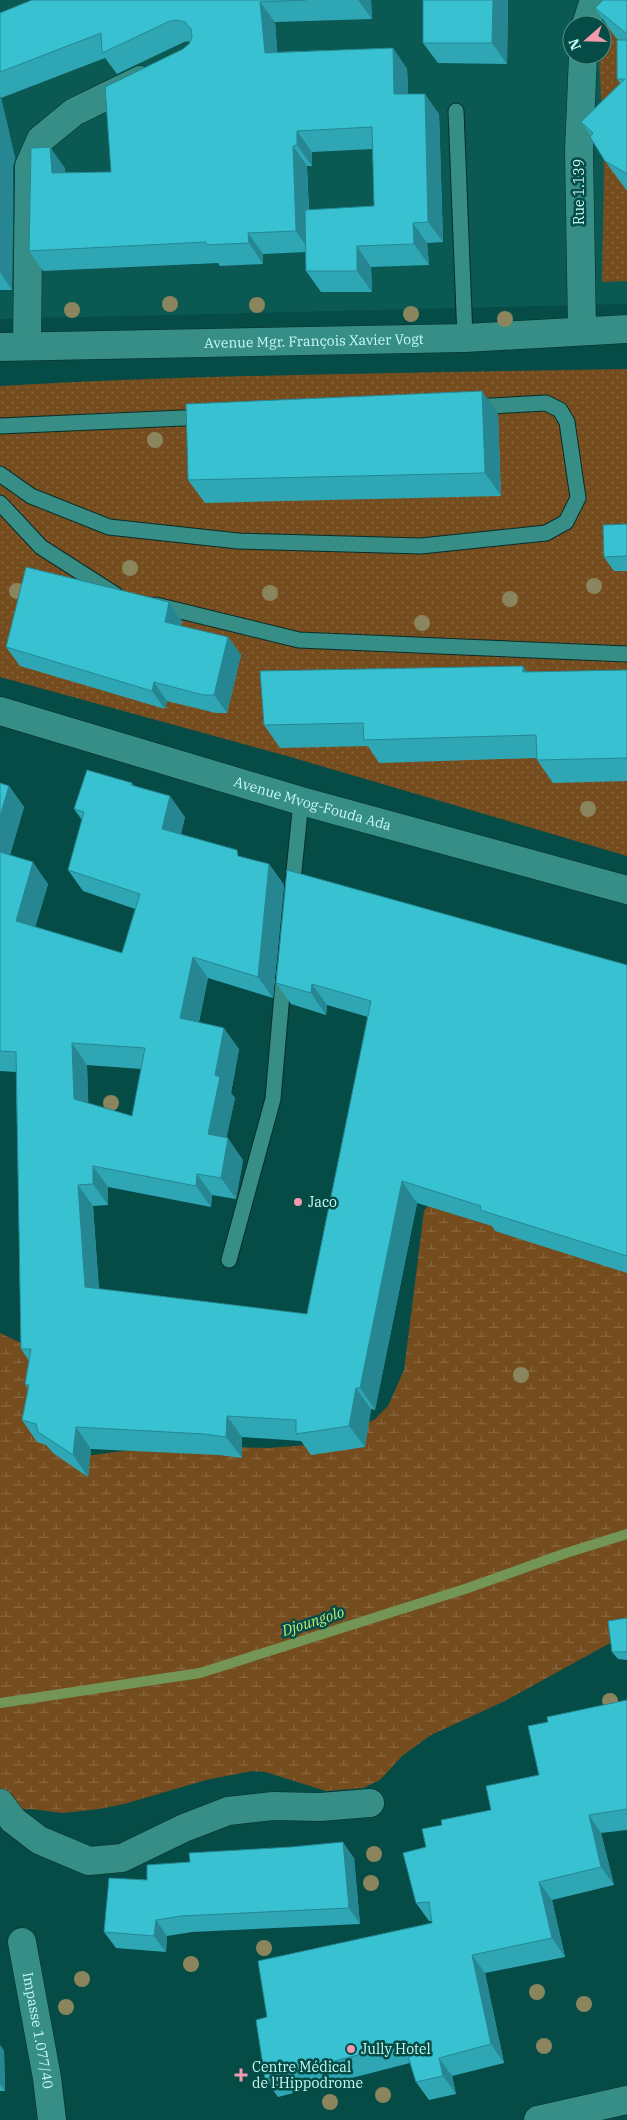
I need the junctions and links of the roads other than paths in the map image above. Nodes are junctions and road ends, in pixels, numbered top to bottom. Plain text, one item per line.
1 (594, 0) edge
2 (589, 15) edge
3 (583, 65) edge
4 (166, 68) edge
5 (456, 111) dead end
6 (627, 329) edge
7 (582, 330) junction
8 (465, 338) junction
9 (27, 345) junction
10 (0, 347) edge
11 (457, 407) edge
12 (218, 417) edge
13 (0, 426) edge
14 (0, 474) edge
15 (0, 503) edge
16 (627, 654) edge
17 (0, 711) edge
18 (301, 801) junction
19 (627, 890) edge
20 (291, 905) edge
21 (286, 953) edge
22 (229, 1260) dead end
23 (0, 1803) edge
24 (370, 1803) dead end
25 (22, 1942) dead end
26 (627, 2100) edge
27 (52, 2120) edge
28 (538, 2120) edge

1 - 2 street
3 - 7 street, Rue 1.139
4 - 9 street
5 - 8 lane
6 - 7 street, Avenue Mgr. François Xavier Vogt
7 - 8 street, Avenue Mgr. François Xavier Vogt
8 - 9 street, Avenue Mgr. François Xavier Vogt
9 - 10 street, Avenue Mgr. François Xavier Vogt
11 - 14 lane
12 - 13 lane
15 - 16 lane
17 - 18 street, Avenue Mvog-Fouda Ada
18 - 19 street, Avenue Mvog-Fouda Ada
18 - 20 lane
21 - 22 lane
23 - 24 street
25 - 27 street, Impasse 1.077/40
26 - 28 street

